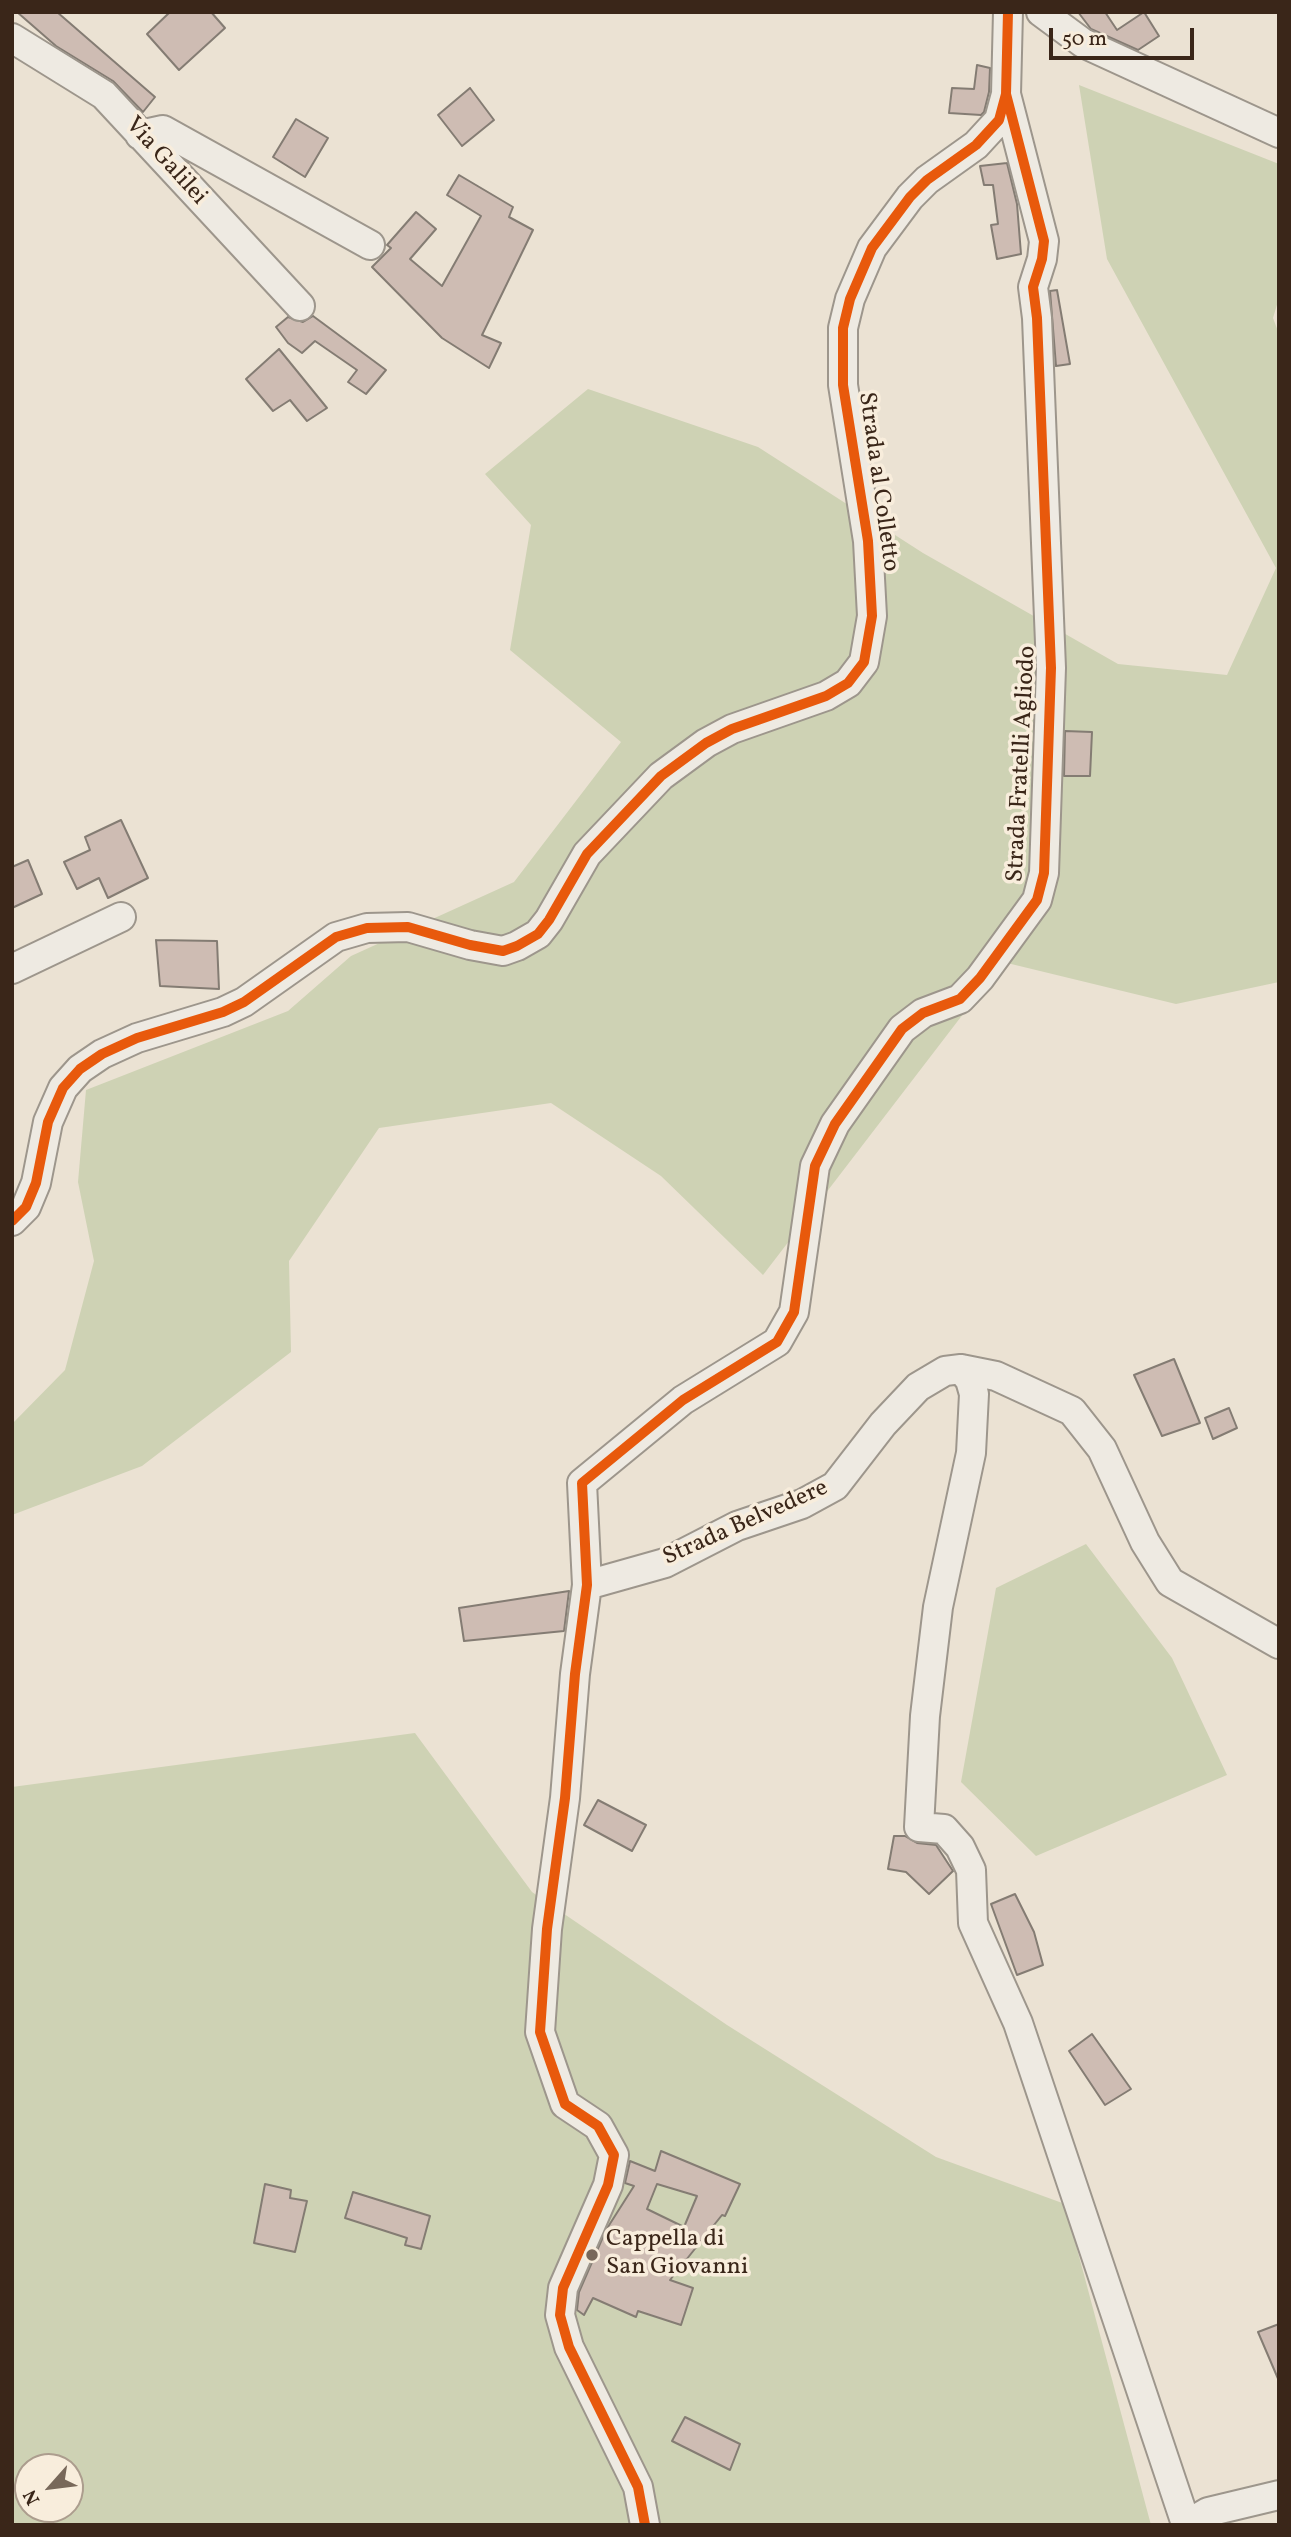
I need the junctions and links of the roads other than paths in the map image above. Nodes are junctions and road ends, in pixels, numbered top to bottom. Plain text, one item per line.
1 (1008, 12) edge
2 (1042, 13) edge
3 (12, 38) edge
4 (1006, 94) junction
5 (1279, 133) edge
6 (141, 135) junction
7 (370, 245) dead end
8 (300, 306) dead end
9 (121, 916) dead end
10 (12, 970) edge
11 (12, 1221) edge
12 (961, 1369) junction
13 (587, 1585) junction
14 (1279, 1644) edge
15 (1279, 2495) edge
16 (1186, 2524) edge
17 (645, 2525) edge

1 - 4 street, Strada al Colletto
2 - 5 street
3 - 6 street, Via Galilei
4 - 11 street, Strada al Colletto
4 - 13 street, Strada Fratelli Agliodo
6 - 7 street
6 - 8 street, Via Galilei
9 - 10 street
12 - 13 street, Strada Belvedere
12 - 14 street
12 - 16 street
13 - 17 street
15 - 16 street

